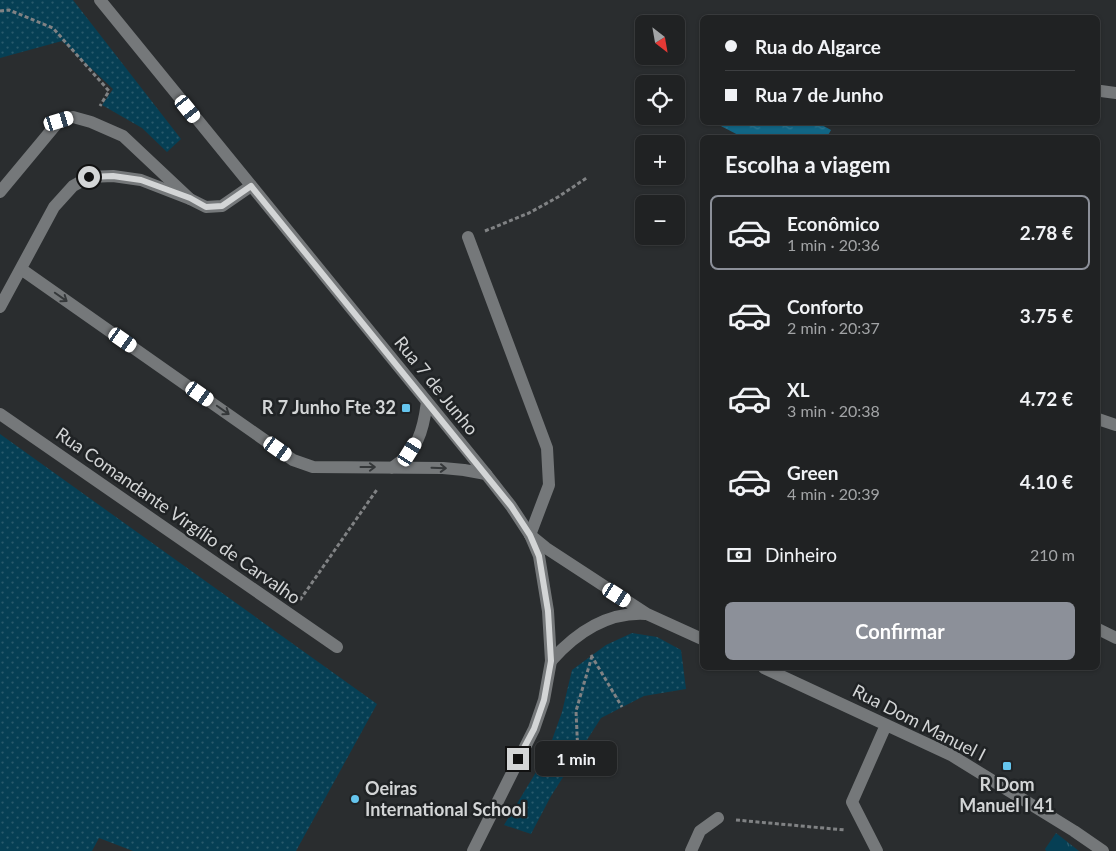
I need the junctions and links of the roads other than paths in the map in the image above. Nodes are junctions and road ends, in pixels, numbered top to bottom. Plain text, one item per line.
1 (100, 0) edge
2 (1100, 91) dead end
3 (1116, 93) edge
4 (251, 186) junction
5 (0, 192) edge
6 (190, 198) junction
7 (468, 237) road end
8 (21, 269) junction
9 (0, 308) edge
10 (427, 402) junction
11 (0, 414) edge
12 (1100, 420) edge
13 (1116, 425) edge
14 (392, 468) junction
15 (486, 474) junction
16 (530, 535) junction
17 (647, 614) junction
18 (1100, 630) edge
19 (700, 637) edge
20 (1116, 638) edge
21 (337, 647) dead end
22 (551, 661) junction
23 (768, 670) edge
24 (886, 725) junction
25 (718, 818) road end
26 (473, 851) edge
27 (691, 851) edge
28 (877, 851) edge
29 (1103, 851) edge

1 - 4 street, Rua 7 de Junho
2 - 3 street
4 - 6 street
4 - 10 street, Rua 7 de Junho
5 - 6 street
6 - 8 street
7 - 16 street
8 - 9 street
8 -> 14 street
10 - 14 street
10 - 15 street, Rua 7 de Junho
11 - 21 street, Rua Comandante Virgílio de Carvalho
12 - 13 street
14 -> 15 street
15 - 16 street, Rua 7 de Junho
16 - 17 street
16 - 22 street, Rua 7 de Junho
17 - 19 street
17 - 22 street
18 - 20 street
22 - 26 street, Rua 7 de Junho
23 - 24 street, Rua Dom Manuel I
24 - 28 street
24 - 29 street, Rua Dom Manuel I
25 - 27 street

